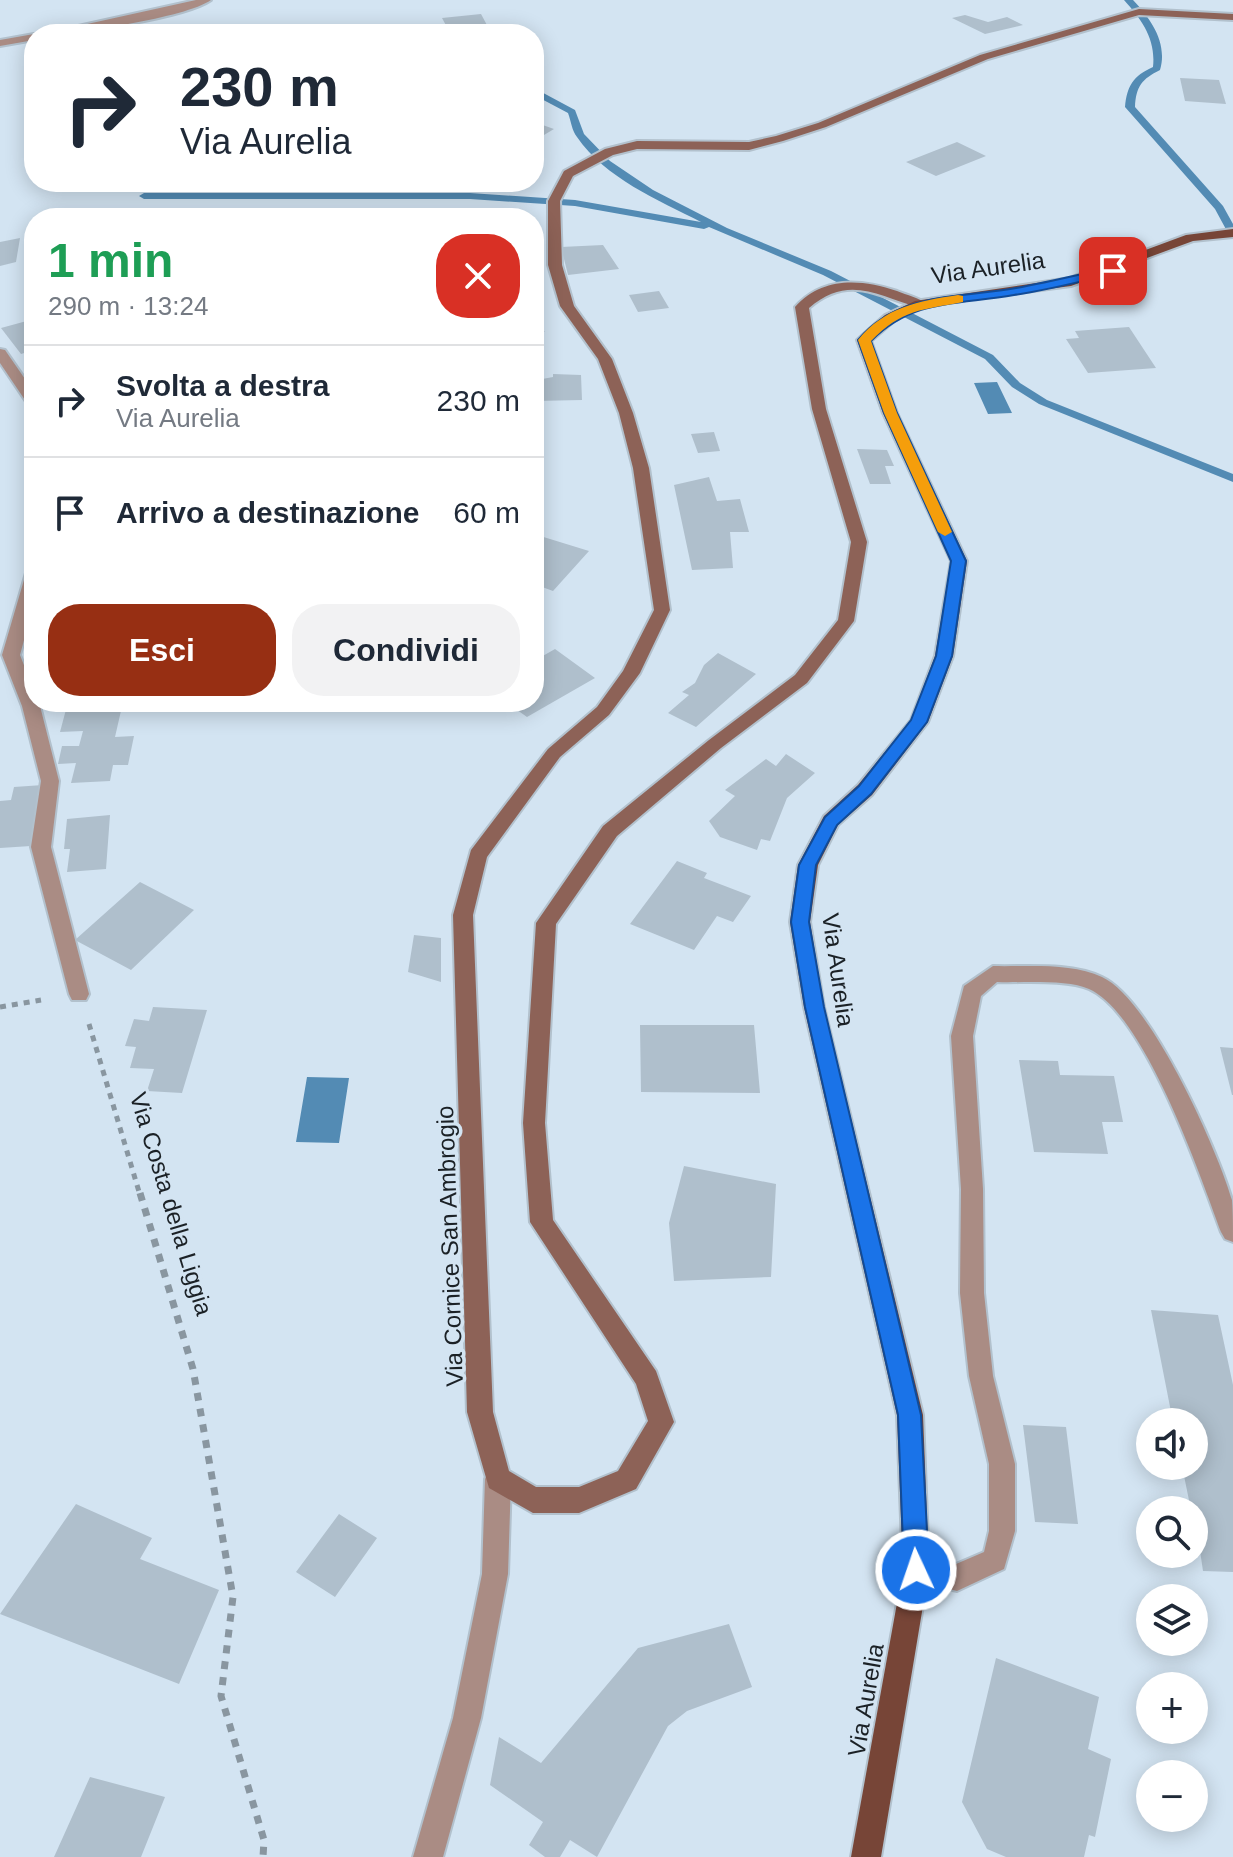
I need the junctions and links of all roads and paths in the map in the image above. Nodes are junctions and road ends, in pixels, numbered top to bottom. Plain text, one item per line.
1 (206, 0) edge
2 (1233, 17) edge
3 (100, 24) edge
4 (24, 39) edge
5 (0, 43) edge
6 (1233, 233) edge
7 (920, 304) junction
8 (0, 353) edge
9 (24, 388) edge
10 (24, 603) edge
11 (6, 658) edge
12 (24, 693) edge
13 (33, 712) edge
14 (79, 994) joint
15 (1233, 1232) edge
16 (498, 1479) junction
17 (916, 1570) junction
18 (263, 1857) edge
19 (428, 1857) edge
20 (866, 1857) edge

1 - 3 street
2 - 16 street, Via Cornice San Ambrogio
4 - 5 street
6 - 7 main road, Via Aurelia
7 - 16 street
7 - 17 main road, Via Aurelia
8 - 9 street
10 - 11 street
11 - 12 street
13 - 14 street
14 - 18 path, Via Costa della Liggia
15 - 17 street
16 - 19 street
17 - 20 main road, Via Aurelia

